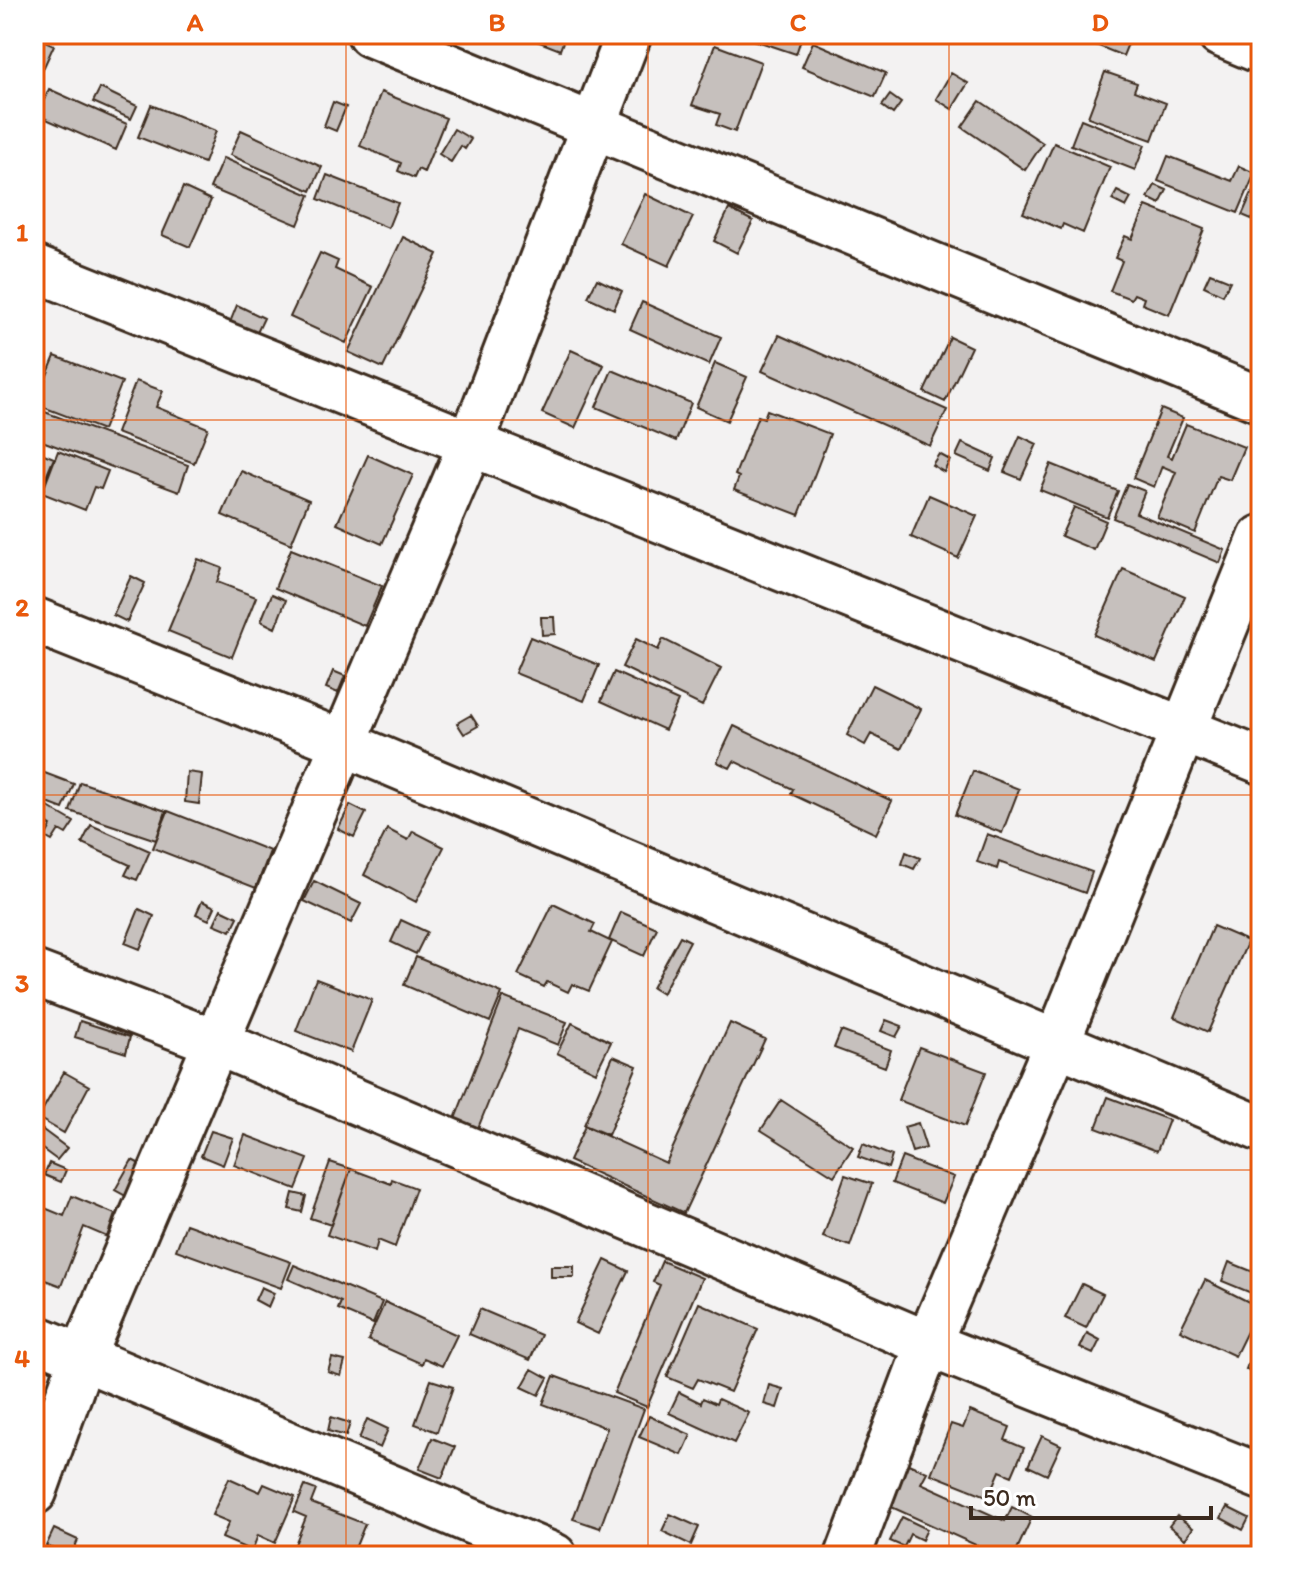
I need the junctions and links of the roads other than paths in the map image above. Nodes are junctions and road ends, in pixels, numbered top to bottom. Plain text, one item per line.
1 (370, 34) edge
2 (629, 34) edge
3 (1220, 34) edge
4 (1261, 51) edge
5 (593, 123) junction
6 (34, 268) edge
7 (1261, 400) edge
8 (470, 446) junction
9 (1261, 538) edge
10 (34, 620) edge
11 (1183, 729) junction
12 (343, 743) junction
13 (1261, 761) edge
14 (34, 973) edge
15 (218, 1043) junction
16 (1056, 1045) junction
17 (1261, 1129) edge
18 (34, 1337) edge
19 (928, 1344) junction
20 (83, 1355) junction
21 (1261, 1477) edge
22 (34, 1492) edge
23 (554, 1556) edge
24 (848, 1556) edge

1 - 5 street
2 - 5 street
3 - 4 street
5 - 7 street
5 - 8 street
6 - 8 street
8 - 11 street
8 - 12 street
9 - 11 street
10 - 12 street
11 - 13 street
11 - 16 street
12 - 15 street
12 - 16 street
14 - 15 street
15 - 19 street
15 - 20 street
16 - 17 street
16 - 19 street
18 - 20 street
19 - 21 street
19 - 24 street
20 - 22 street
20 - 23 street

